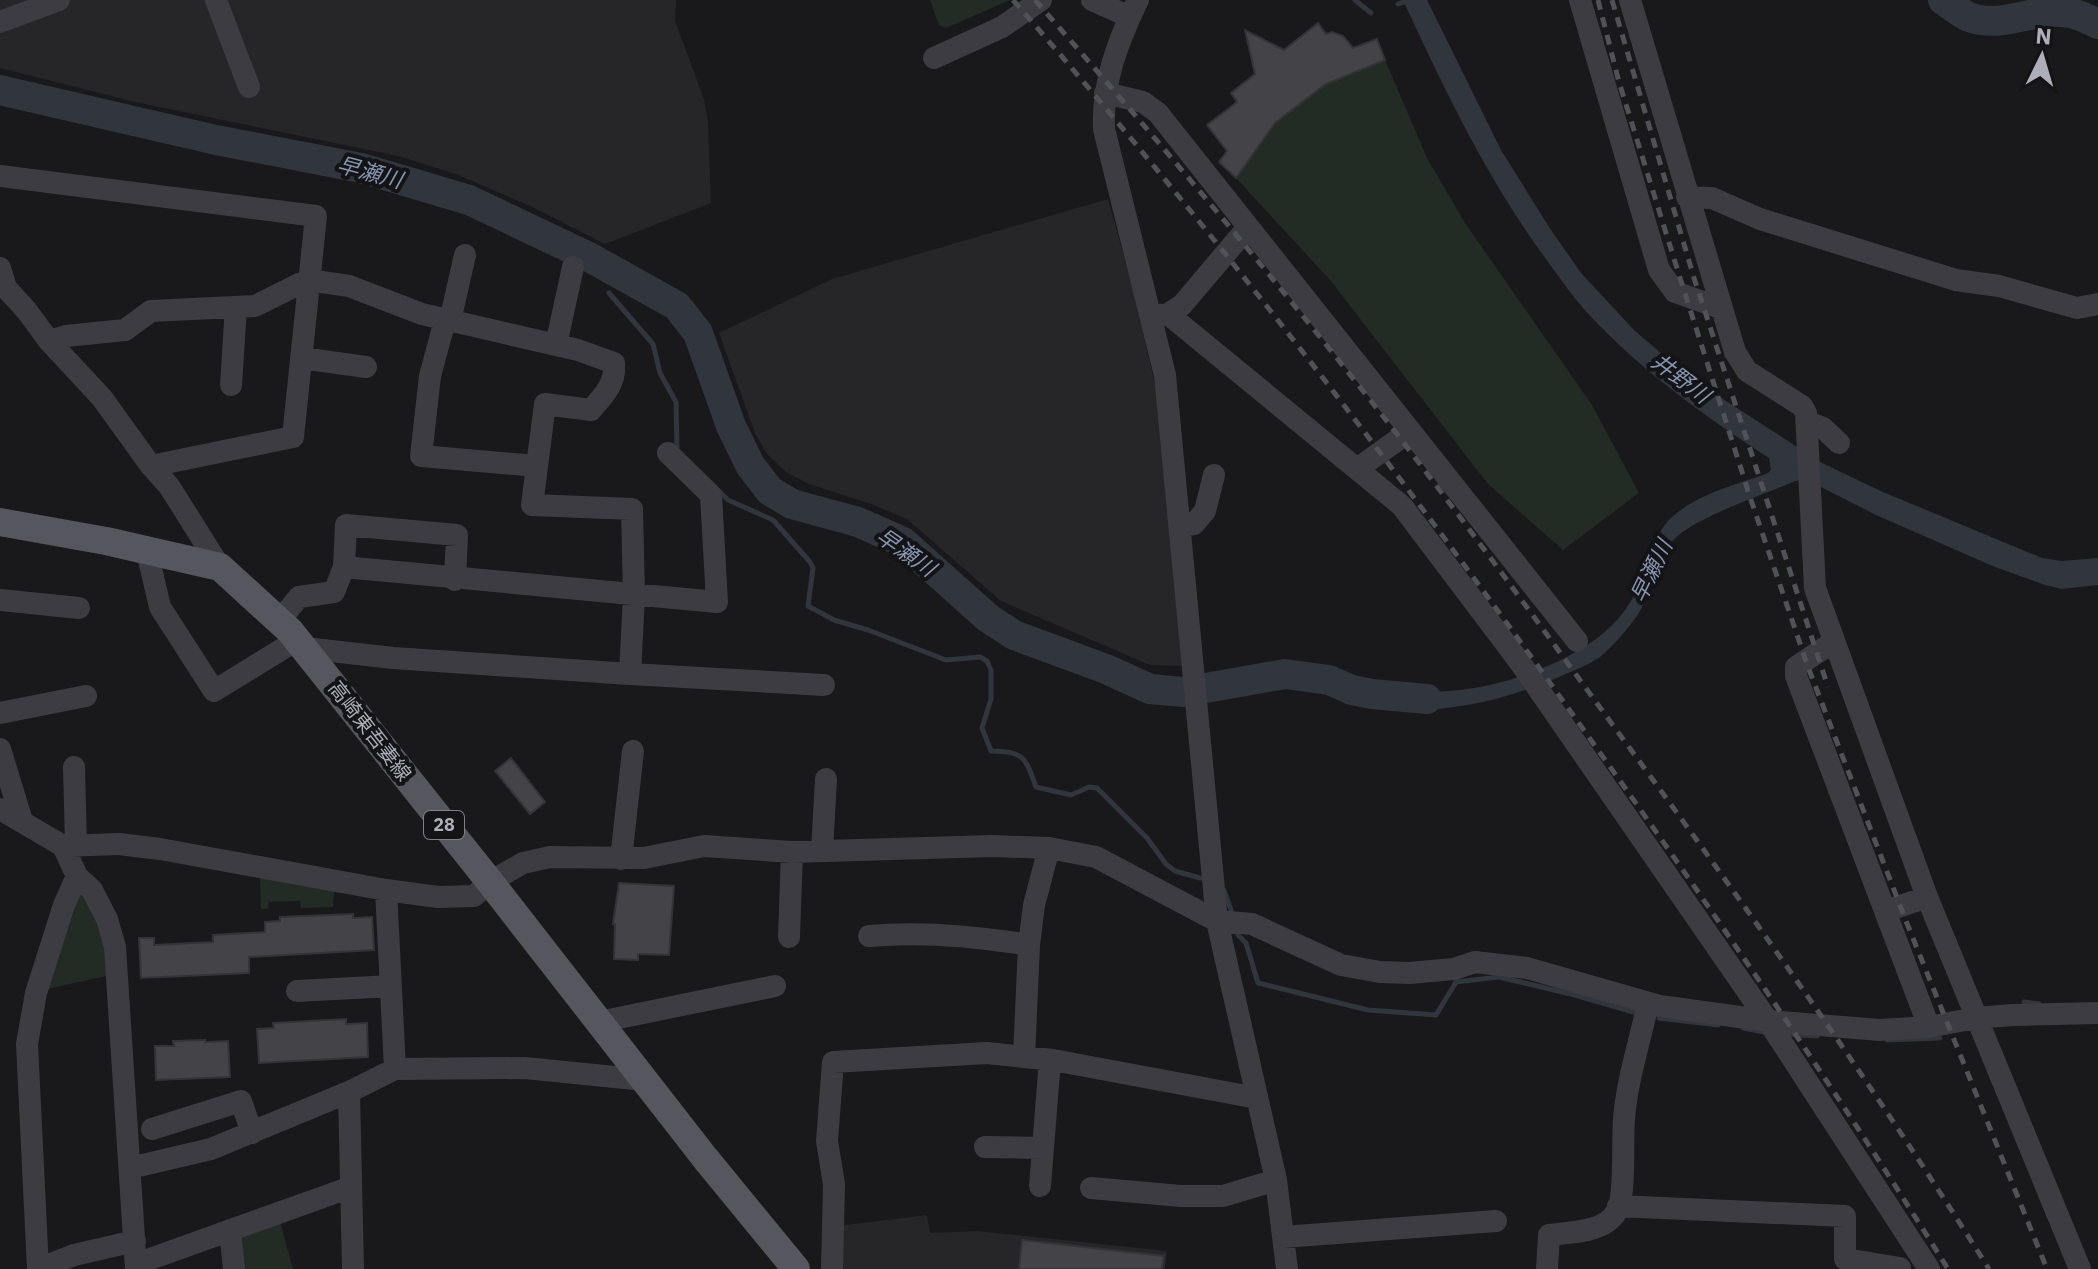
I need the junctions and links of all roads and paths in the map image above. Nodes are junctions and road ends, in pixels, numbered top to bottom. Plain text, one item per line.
1 (59, 0) edge
2 (216, 0) edge
3 (1041, 0) edge
4 (1092, 0) edge
5 (1580, 0) edge
6 (1630, 0) edge
7 (1134, 8) edge
8 (0, 22) edge
9 (934, 58) dead end
10 (249, 87) dead end
11 (1105, 93) junction
12 (0, 176) edge
13 (1687, 197) junction
14 (1248, 227) junction
15 (465, 255) dead end
16 (573, 267) dead end
17 (2, 281) edge
18 (309, 283) junction
19 (2098, 304) edge
20 (236, 307) junction
21 (1720, 308) junction
22 (1160, 315) junction
23 (447, 321) junction
24 (49, 341) junction
25 (556, 345) junction
26 (301, 358) junction
27 (366, 367) dead end
28 (231, 385) dead end
29 (1808, 428) junction
30 (1410, 431) junction
31 (1839, 443) dead end
32 (668, 453) dead end
33 (151, 466) junction
34 (537, 466) junction
35 (1357, 469) junction
36 (1214, 475) dead end
37 (0, 522) edge
38 (1180, 526) junction
39 (147, 551) junction
40 (220, 567) junction
41 (344, 567) junction
42 (455, 580) junction
43 (634, 596) junction
44 (0, 600) edge
45 (79, 608) dead end
46 (294, 636) junction
47 (1577, 641) dead end
48 (1833, 642) junction
49 (630, 674) junction
50 (824, 685) dead end
51 (86, 696) dead end
52 (0, 713) edge
53 (0, 749) edge
54 (633, 751) dead end
55 (74, 767) dead end
56 (826, 779) dead end
57 (0, 809) edge
58 (22, 821) junction
59 (70, 846) junction
60 (1049, 848) junction
61 (822, 851) junction
62 (792, 852) junction
63 (621, 859) junction
64 (77, 876) junction
65 (490, 882) junction
66 (386, 890) junction
67 (1927, 897) junction
68 (1886, 911) junction
69 (1217, 921) junction
70 (869, 936) dead end
71 (789, 937) dead end
72 (1029, 945) junction
73 (391, 986) junction
74 (775, 986) dead end
75 (297, 991) dead end
76 (1648, 1003) junction
77 (2098, 1013) edge
78 (1975, 1018) junction
79 (1768, 1021) junction
80 (599, 1022) junction
81 (1929, 1027) junction
82 (1024, 1057) junction
83 (1050, 1060) junction
84 (395, 1069) junction
85 (644, 1080) junction
86 (349, 1092) junction
87 (1257, 1098) junction
88 (152, 1129) dead end
89 (252, 1133) junction
90 (985, 1147) dead end
91 (1043, 1148) junction
92 (130, 1168) junction
93 (1276, 1180) junction
94 (1040, 1186) dead end
95 (351, 1187) junction
96 (1091, 1188) dead end
97 (1618, 1206) junction
98 (1496, 1221) dead end
99 (230, 1230) junction
100 (1283, 1237) junction
101 (1912, 1243) junction
102 (136, 1258) edge
103 (1900, 1268) edge
104 (38, 1269) edge
105 (234, 1269) edge
106 (353, 1269) edge
107 (796, 1269) edge
108 (832, 1269) edge
109 (1287, 1269) edge
110 (1547, 1269) edge
111 (1929, 1269) edge
112 (2080, 1269) edge

1 - 8 street
2 - 10 street
3 - 9 street
4 - 7 street
5 - 21 street
6 - 13 street
7 - 11 street
11 - 14 street
11 - 22 street
12 - 18 street
13 - 19 street
13 - 21 street
14 - 22 street
14 - 30 street
15 - 23 street
16 - 25 street
17 - 24 street
18 - 20 street
18 - 23 street
18 - 26 street
20 - 24 street
20 - 28 street
21 - 29 street
22 - 35 street
22 - 38 street
23 - 25 street
23 - 34 street
24 - 33 street
25 - 34 street
26 - 27 street
26 - 33 street
29 - 31 street
29 - 48 street
30 - 35 street
30 - 47 street
32 - 43 street
33 - 40 street
34 - 43 street
35 - 79 street
36 - 38 street
37 - 39 main road
38 - 69 street
39 - 40 main road
39 - 46 street
40 - 46 main road, 高崎東吾妻線 / 28
41 - 42 street
41 - 42 street
41 - 46 street
42 - 43 street
43 - 49 street
44 - 45 street
46 - 49 street
46 - 65 main road, 高崎東吾妻線 / 28
48 - 67 street
48 - 68 street
49 - 50 street
51 - 52 street
53 - 58 street
54 - 63 street
55 - 59 street
56 - 61 street
57 - 58 street
58 - 59 street
59 - 64 street
59 - 66 street
60 - 61 street
60 - 69 street
60 - 72 street
61 - 62 street
62 - 63 street
62 - 71 street
63 - 65 street
64 - 92 street
64 - 104 street
65 - 66 street
65 - 80 main road, 高崎東吾妻線 / 28
66 - 73 street
67 - 68 street
67 - 78 street
68 - 81 street
69 - 76 street
69 - 87 street
70 - 72 street
72 - 82 street
73 - 75 street
73 - 84 street
74 - 80 street
76 - 79 street
76 - 97 street
77 - 78 street
78 - 81 street
78 - 112 street
79 - 81 street
79 - 101 street
80 - 85 main road, 高崎東吾妻線 / 28
82 - 83 street
82 - 108 street
83 - 87 street
83 - 91 street
84 - 85 street
84 - 86 street
85 - 107 main road, 高崎東吾妻線 / 28
86 - 89 street
86 - 95 street
87 - 93 street
88 - 89 street
89 - 92 street
90 - 91 street
91 - 94 street
92 - 102 street
93 - 96 street
93 - 100 street
95 - 99 street
95 - 106 street
97 - 103 street
97 - 110 street
98 - 100 street
99 - 102 street
99 - 105 street
100 - 109 street
101 - 103 street
101 - 111 street
102 - 104 street

